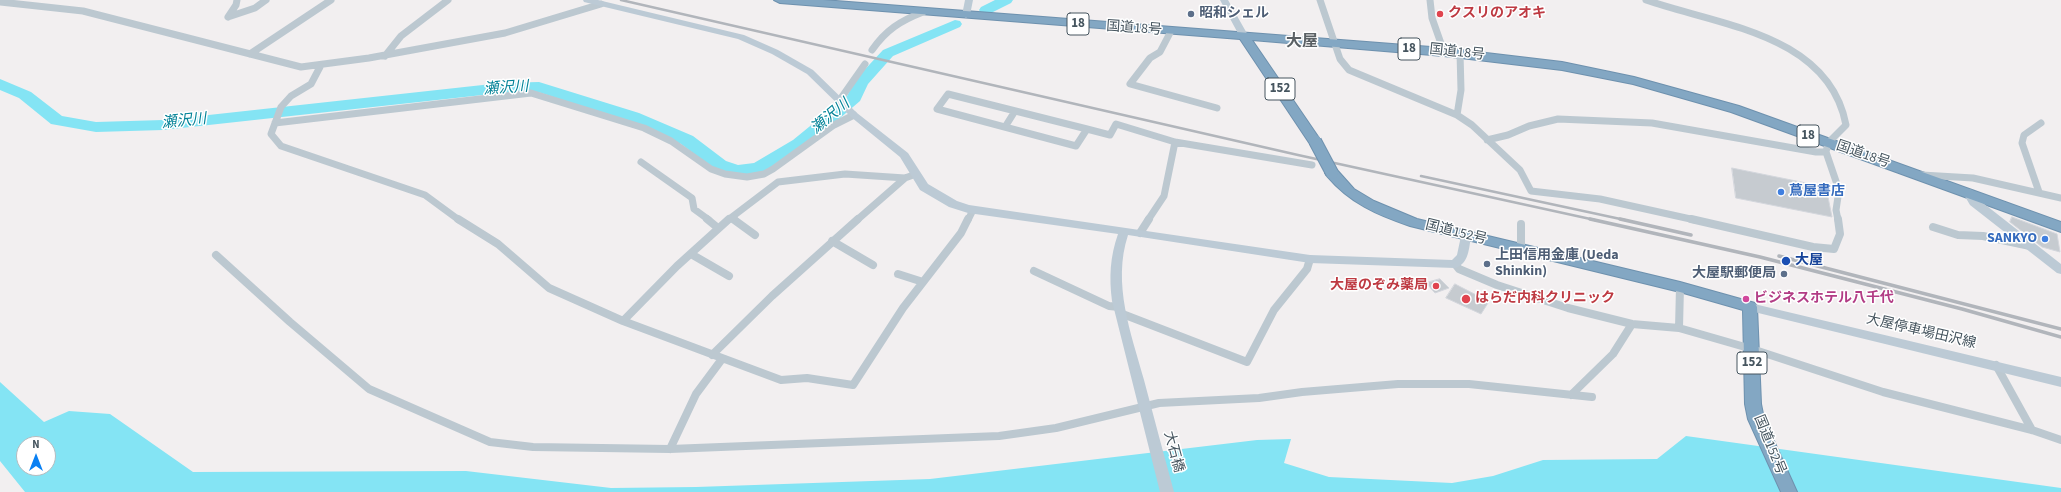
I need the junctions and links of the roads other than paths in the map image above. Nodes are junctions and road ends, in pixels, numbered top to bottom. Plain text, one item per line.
1 (237, 0) edge
2 (266, 0) edge
3 (331, 0) edge
4 (448, 0) edge
5 (587, 0) edge
6 (780, 0) edge
7 (969, 0) edge
8 (1224, 0) edge
9 (1320, 0) edge
10 (1430, 0) edge
11 (1646, 0) edge
12 (0, 2) edge
13 (601, 4) junction
14 (923, 12) junction
15 (966, 15) junction
16 (1171, 32) junction
17 (1244, 38) junction
18 (1335, 44) junction
19 (872, 50) dead end
20 (1444, 52) junction
21 (1460, 53) junction
22 (250, 54) junction
23 (385, 56) junction
24 (864, 64) dead end
25 (321, 65) junction
26 (841, 103) junction
27 (1217, 108) dead end
28 (1015, 111) junction
29 (852, 113) junction
30 (1457, 115) junction
31 (276, 121) junction
32 (2041, 123) dead end
33 (1005, 127) junction
34 (1087, 129) junction
35 (1487, 140) junction
36 (1175, 142) junction
37 (1827, 148) junction
38 (641, 162) dead end
39 (1312, 165) dead end
40 (916, 174) junction
41 (1922, 176) junction
42 (905, 178) junction
43 (2039, 192) junction
44 (1968, 193) junction
45 (2061, 198) edge
46 (973, 210) junction
47 (731, 218) junction
48 (1522, 224) dead end
49 (1933, 227) dead end
50 (2061, 227) edge
51 (718, 228) junction
52 (1124, 230) junction
53 (1140, 233) junction
54 (755, 235) dead end
55 (1466, 236) junction
56 (832, 241) junction
57 (2030, 246) junction
58 (1521, 248) junction
59 (691, 254) junction
60 (216, 255) dead end
61 (1310, 259) junction
62 (1455, 264) junction
63 (873, 265) dead end
64 (1034, 270) dead end
65 (2061, 270) edge
66 (898, 274) dead end
67 (728, 276) dead end
68 (923, 282) junction
69 (1680, 287) junction
70 (1750, 307) junction
71 (1119, 310) junction
72 (623, 321) junction
73 (1632, 324) junction
74 (1679, 328) junction
75 (1752, 349) junction
76 (712, 355) junction
77 (722, 359) junction
78 (1996, 365) junction
79 (2061, 382) edge
80 (1571, 395) junction
81 (1592, 397) dead end
82 (1144, 406) junction
83 (2032, 430) junction
84 (2061, 440) edge
85 (670, 449) junction
86 (1167, 492) edge
87 (1789, 492) edge

1 - 2 street
3 - 22 street
4 - 23 street
5 - 13 street
6 - 14 highway, 国道18号 / 18
7 - 15 street
8 - 17 street
9 - 18 street
10 - 20 street
11 - 37 street
12 - 22 street
13 - 23 street
13 - 26 street
14 - 15 highway, 国道18号 / 18
14 - 19 street
15 - 16 highway, 国道18号 / 18
16 - 17 highway, 国道18号 / 18
16 - 27 street
17 - 18 highway, 国道18号 / 18
17 - 55 highway, 国道152号 / 152, bridge
18 - 20 highway, 国道18号 / 18
18 - 30 street
20 - 21 highway, 国道18号 / 18
21 - 30 street
21 - 37 highway, 国道18号 / 18
22 - 25 street
23 - 25 street
24 - 26 street
25 - 31 street
26 - 29 street
28 - 33 street
28 - 33 street
28 - 34 street
29 - 31 street
29 - 40 street
30 - 35 street
31 - 72 street
32 - 43 street
33 - 34 street
34 - 36 street
35 - 37 street
35 - 37 street
36 - 39 street
36 - 53 street
37 - 41 highway, 国道18号 / 18
38 - 51 street
40 - 42 street
40 - 46 street
41 - 43 street
41 - 44 highway, 国道18号 / 18
42 - 47 street
42 - 56 street
43 - 45 street
44 - 50 highway, 国道18号 / 18
44 - 57 street
46 - 52 street
46 - 68 street
47 - 51 street
47 - 54 street
48 - 58 street
49 - 57 street
51 - 59 street
52 - 53 street
52 - 71 street, 大石橋
53 - 61 street
55 - 58 highway, 国道152号 / 152
55 - 62 street
56 - 63 street
56 - 76 street
57 - 65 street
58 - 69 highway, 国道152号 / 152
59 - 67 street
59 - 72 street
60 - 85 street
61 - 62 street
61 - 71 street
62 - 73 street
64 - 71 street
66 - 68 street
68 - 77 street
69 - 70 highway, 国道152号 / 152
69 - 74 street
70 - 75 highway, 国道152号 / 152
70 - 78 street, 大屋停車場田沢線
71 - 82 street, 大石橋
72 - 76 street
73 - 74 street
73 - 80 street
74 - 75 street
75 - 83 street
75 - 87 highway, 国道152号 / 152
76 - 77 street
77 - 85 street
78 - 79 street, 大屋停車場田沢線
78 - 83 street
80 - 81 street
80 - 82 street
82 - 85 street
82 - 86 street, 大石橋
83 - 84 street

